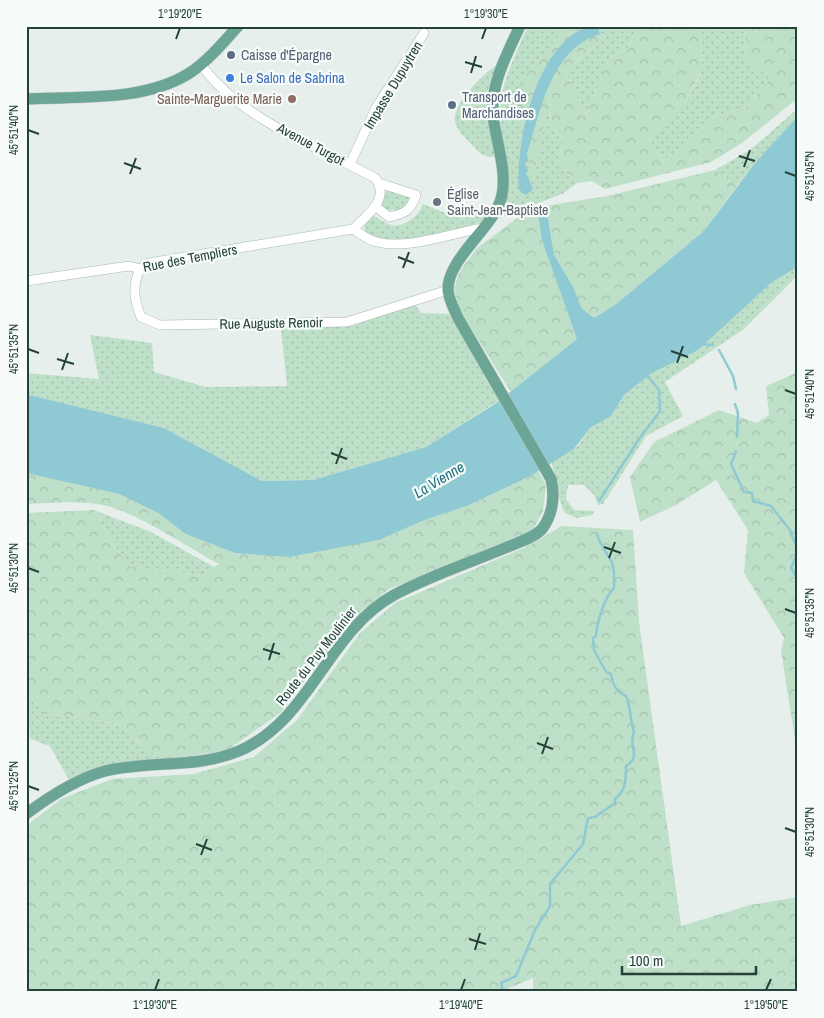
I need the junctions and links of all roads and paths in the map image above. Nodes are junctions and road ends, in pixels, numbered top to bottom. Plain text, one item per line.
1 (238, 26) edge
2 (520, 26) edge
3 (424, 33) dead end
4 (201, 65) junction
5 (26, 99) edge
6 (350, 164) junction
7 (379, 183) junction
8 (375, 206) junction
9 (483, 228) junction
10 (353, 230) junction
11 (140, 269) junction
12 (26, 281) edge
13 (448, 290) junction
14 (26, 814) edge

1 - 4 main road
2 - 9 main road
3 - 6 street, Impasse Dupuytren
4 - 5 main road
4 - 6 street, Avenue Turgot
6 - 7 street, Avenue Turgot
7 - 8 street
7 - 8 street, Avenue Turgot
8 - 10 street
9 - 10 street
9 - 13 main road
10 - 11 street, Rue des Templiers
11 - 12 street, Rue des Templiers
11 - 13 street, Rue Auguste Renoir
13 - 14 main road, Route du Puy Moulinier

